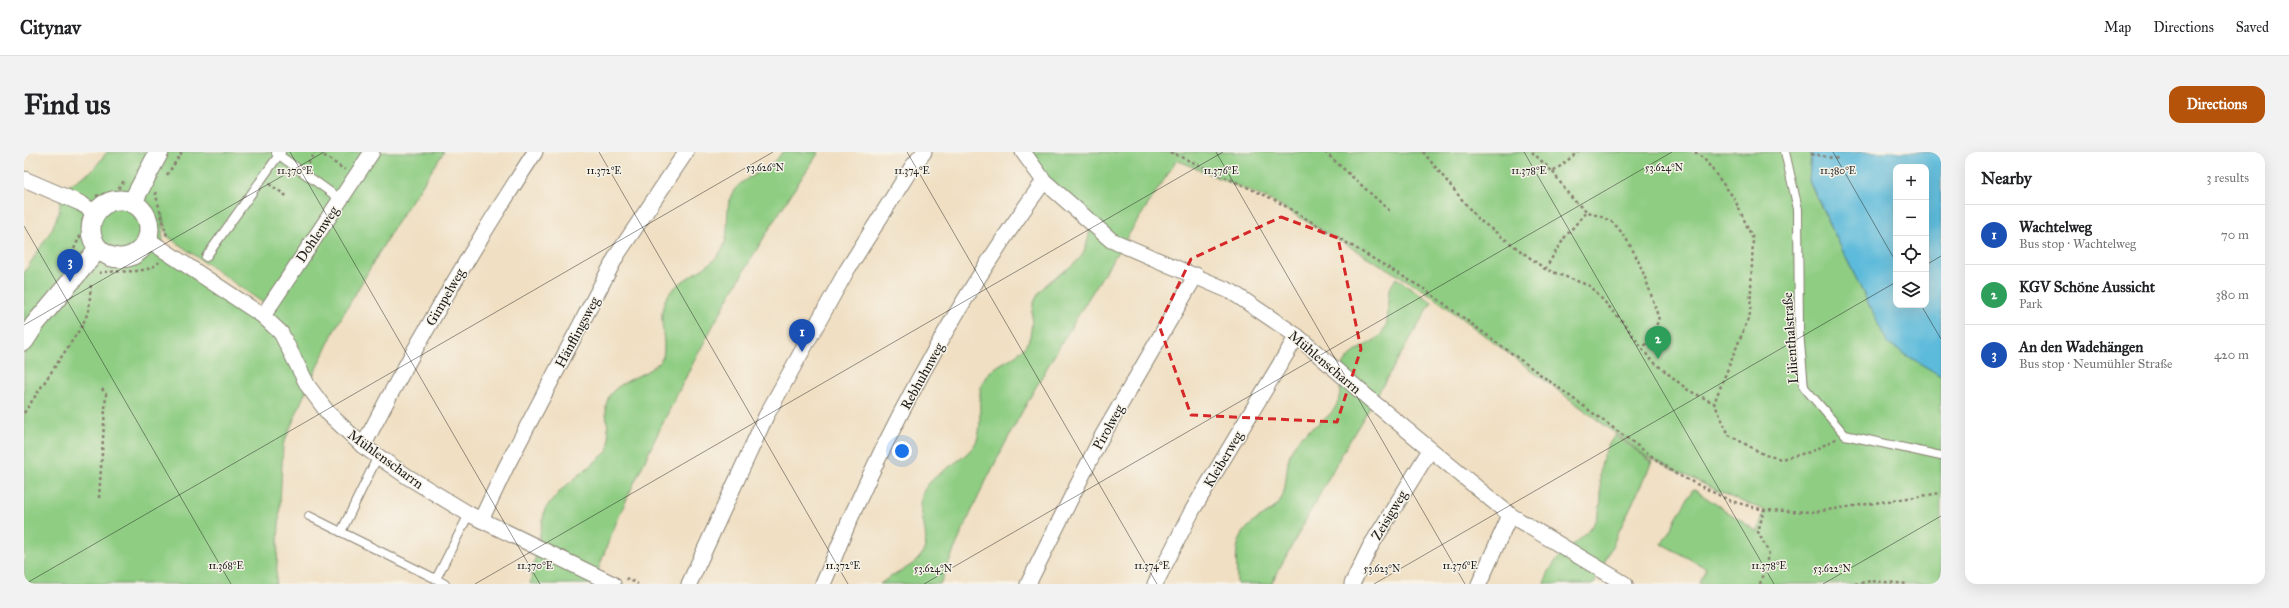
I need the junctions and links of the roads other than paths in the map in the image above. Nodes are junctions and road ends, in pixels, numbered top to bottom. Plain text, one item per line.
1 (159, 152) edge
2 (372, 152) edge
3 (535, 152) edge
4 (686, 152) edge
5 (924, 152) edge
6 (1023, 152) edge
7 (1785, 152) edge
8 (278, 153) edge
9 (24, 179) edge
10 (1044, 181) junction
11 (340, 199) junction
12 (132, 203) junction
13 (94, 205) junction
14 (147, 239) junction
15 (98, 249) junction
16 (206, 257) dead end
17 (1196, 275) junction
18 (263, 316) junction
19 (1297, 336) junction
20 (24, 341) edge
21 (363, 446) junction
22 (1430, 450) junction
23 (378, 456) junction
24 (1941, 456) edge
25 (1510, 514) junction
26 (309, 516) dead end
27 (475, 517) junction
28 (341, 532) junction
29 (436, 579) junction
30 (445, 584) edge
31 (613, 584) edge
32 (689, 584) edge
33 (823, 584) edge
34 (1028, 584) edge
35 (1154, 584) edge
36 (1352, 584) edge
37 (1479, 584) edge
38 (1625, 584) edge

1 - 12 street
2 - 11 street, Dohlenweg
3 - 21 street, Gimpelweg
4 - 27 street, Hänflingsweg
5 - 32 street
6 - 10 street, Mühlenscharrn
7 - 24 lane, Lilienthalstraße
8 - 11 lane
8 - 16 lane
9 - 13 street
10 - 17 street, Mühlenscharrn
10 - 33 street, Rebhuhnweg
11 - 18 street, Dohlenweg
12 - 13 street
12 - 14 street
13 - 15 street
14 - 15 street
14 - 18 street, Mühlenscharrn
15 - 20 street
17 - 19 street, Mühlenscharrn
17 - 34 street, Pirolweg
18 - 21 street, Mühlenscharrn
19 - 22 street, Mühlenscharrn
19 - 35 street, Kleiberweg
21 - 23 street, Mühlenscharrn
22 - 25 street, Mühlenscharrn
22 - 36 street, Zeisigweg
23 - 27 street, Mühlenscharrn
23 - 28 lane
25 - 37 street
25 - 38 street, Mühlenscharrn
26 - 28 lane
27 - 29 lane
27 - 31 street, Mühlenscharrn
28 - 29 lane
29 - 30 lane

